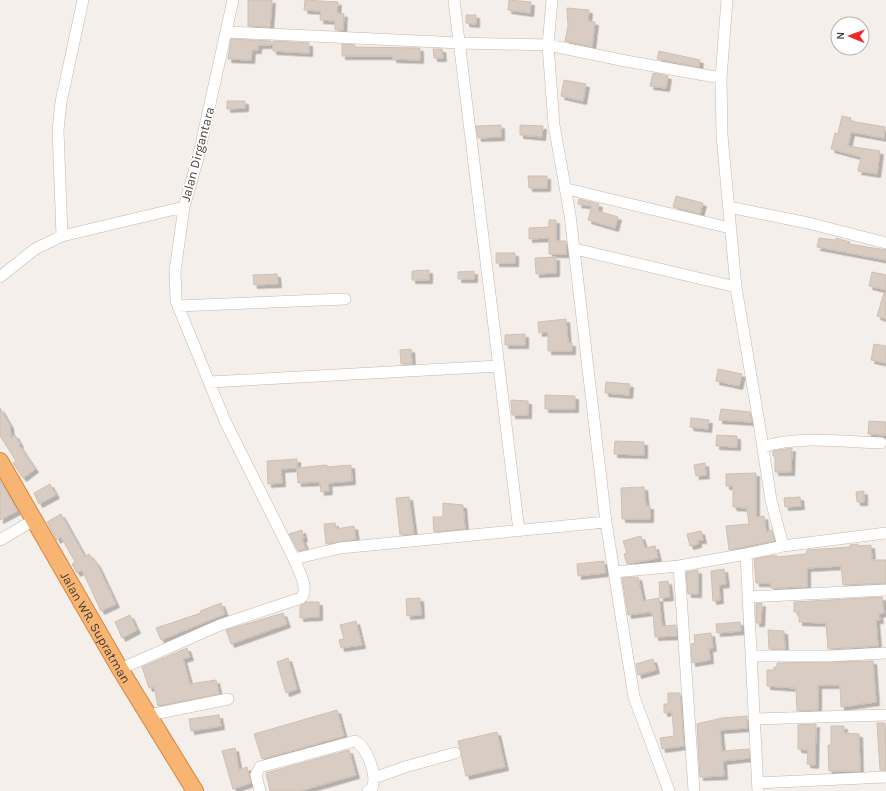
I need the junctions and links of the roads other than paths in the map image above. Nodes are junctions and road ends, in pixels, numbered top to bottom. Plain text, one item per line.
1 (83, 0) edge
2 (233, 0) edge
3 (454, 0) edge
4 (552, 0) edge
5 (727, 0) edge
6 (227, 32) junction
7 (460, 43) junction
8 (548, 45) junction
9 (721, 78) junction
10 (567, 189) junction
11 (184, 207) junction
12 (729, 207) junction
13 (730, 228) junction
14 (62, 236) junction
15 (886, 243) edge
16 (575, 249) junction
17 (0, 277) edge
18 (736, 287) junction
19 (345, 299) dead end
20 (178, 306) junction
21 (499, 366) junction
22 (208, 382) junction
23 (881, 443) dead end
24 (763, 447) junction
25 (0, 461) edge
26 (34, 520) junction
27 (606, 522) junction
28 (519, 531) junction
29 (886, 533) edge
30 (0, 540) edge
31 (783, 546) junction
32 (746, 554) junction
33 (294, 559) junction
34 (679, 566) junction
35 (614, 572) junction
36 (886, 590) edge
37 (748, 597) junction
38 (886, 653) edge
39 (750, 656) junction
40 (120, 669) junction
41 (228, 699) dead end
42 (149, 715) junction
43 (886, 715) edge
44 (754, 719) junction
45 (454, 753) dead end
46 (886, 777) edge
47 (374, 778) junction
48 (758, 787) edge
49 (195, 791) edge
50 (260, 791) edge
51 (368, 791) edge
52 (669, 791) edge
53 (694, 791) edge

1 - 14 street
2 - 6 street, Jalan Dirgantara
3 - 7 street
4 - 8 street
5 - 9 street
6 - 7 street
6 - 11 street, Jalan Dirgantara
7 - 8 street
7 - 21 street
8 - 9 street
8 - 10 street
9 - 12 street
10 - 13 street
10 - 16 street
11 - 14 street, Jalan Dirgantara
11 - 20 street
12 - 13 street
12 - 15 street
13 - 18 street
14 - 17 street, Jalan Dirgantara
16 - 18 street
16 - 27 street
18 - 24 street
19 - 20 street
20 - 22 street
21 - 22 street
21 - 28 street
22 - 33 street
23 - 24 street
24 - 31 street
25 - 26 highway, Jalan WR. Supratman
26 - 30 street
26 - 40 highway, Jalan WR. Supratman
27 - 28 street
27 - 35 street
28 - 33 street
29 - 31 street
31 - 32 street
32 - 34 street
32 - 37 street
33 - 40 street
34 - 35 street
34 - 53 street
35 - 52 street
36 - 37 street
37 - 39 street
38 - 39 street
39 - 44 street
40 - 42 highway, Jalan WR. Supratman
41 - 42 street
42 - 49 highway, Jalan WR. Supratman
43 - 44 street
44 - 48 street
45 - 47 street
46 - 48 street
47 - 50 street
47 - 51 street

